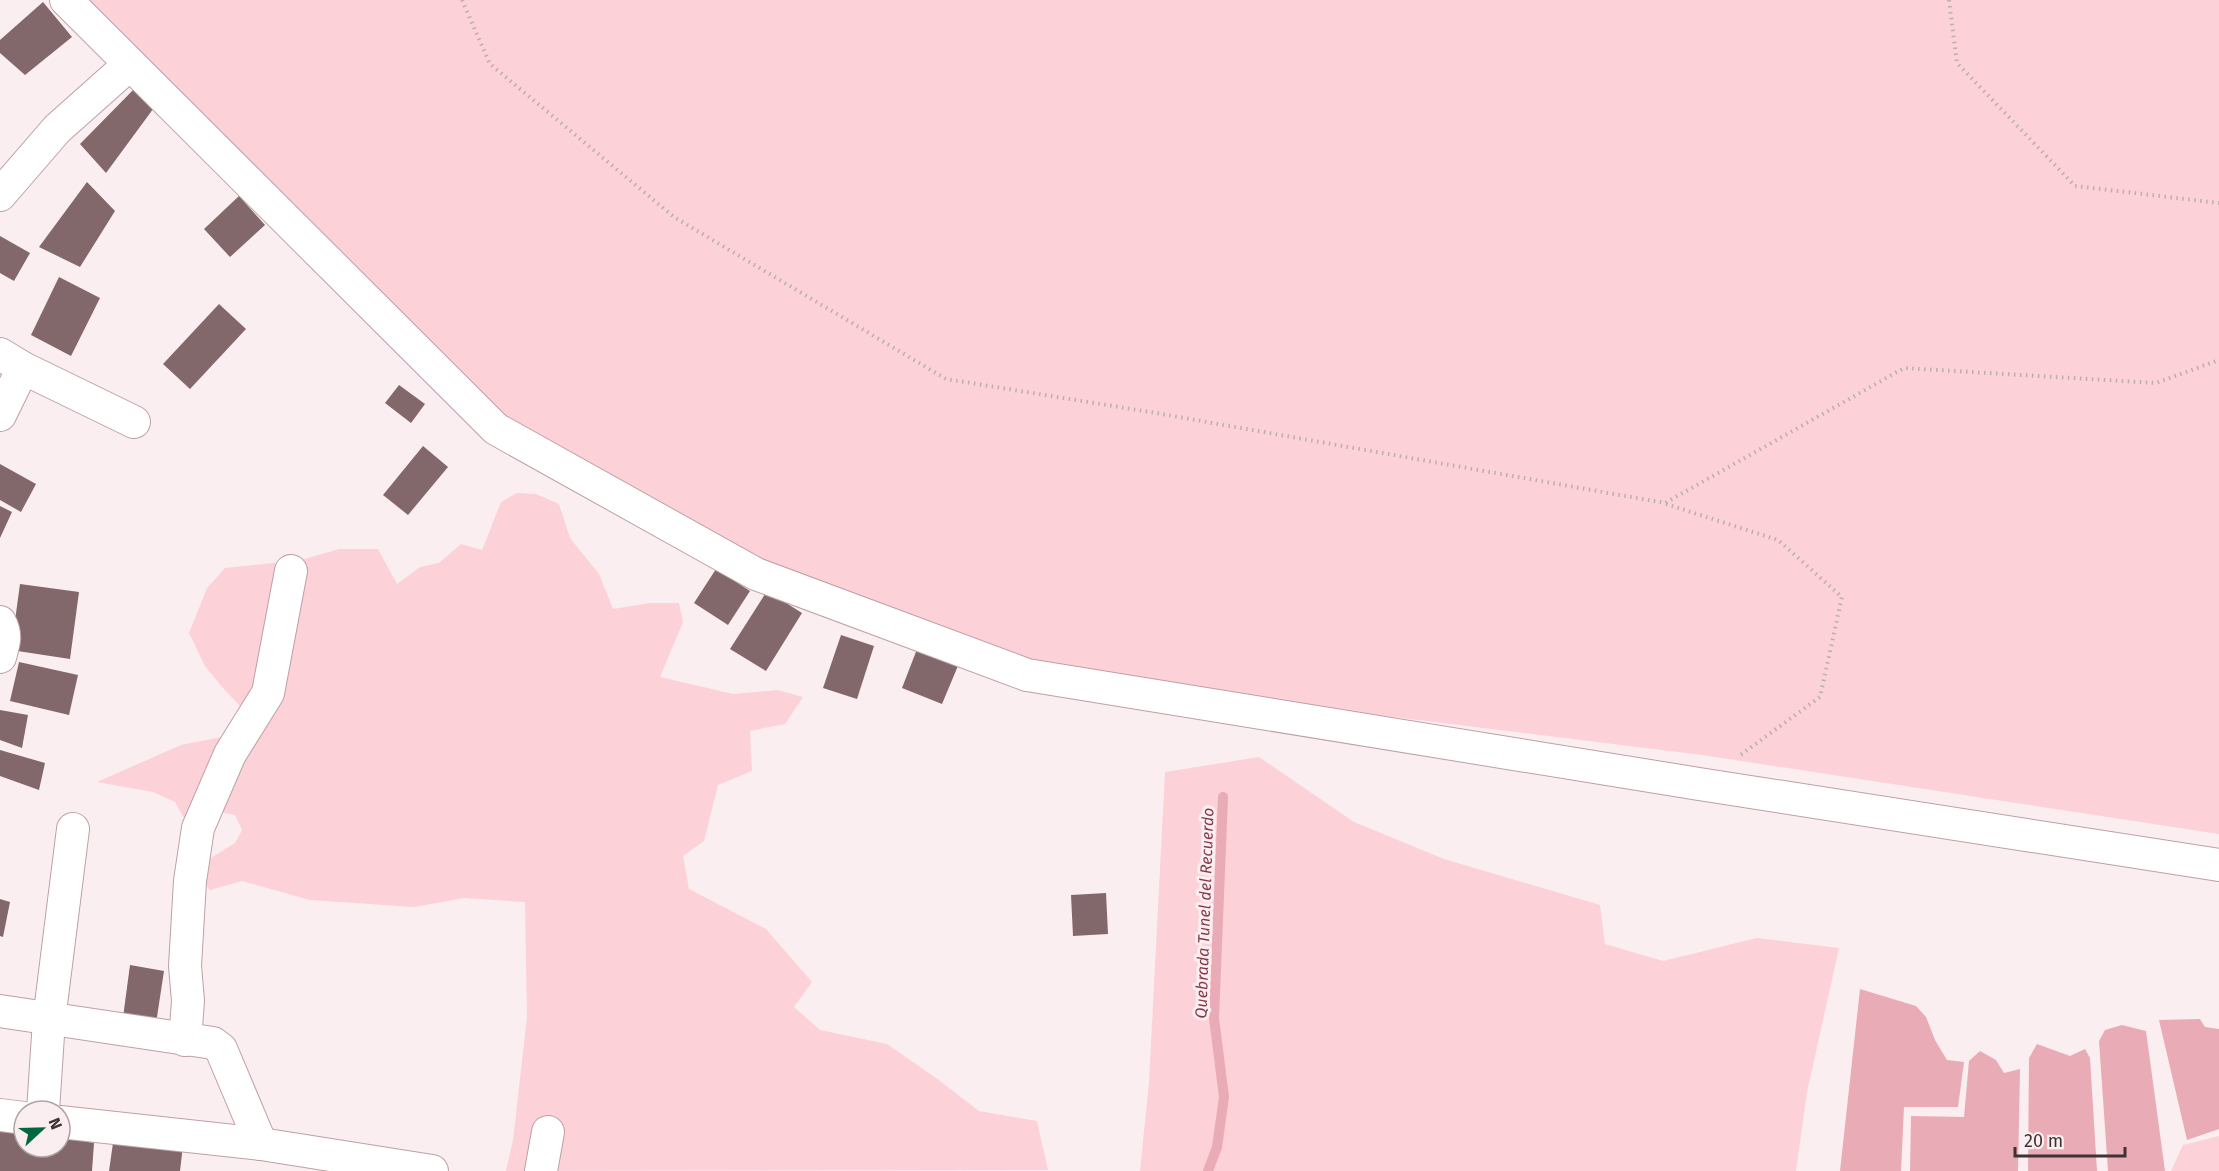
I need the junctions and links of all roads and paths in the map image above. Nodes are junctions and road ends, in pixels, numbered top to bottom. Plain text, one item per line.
1 (66, 0) edge
2 (462, 0) edge
3 (1949, 0) edge
4 (130, 64) junction
5 (0, 195) edge
6 (2219, 203) edge
7 (2219, 360) edge
8 (12, 361) edge
9 (0, 415) edge
10 (134, 422) dead end
11 (1665, 503) junction
12 (291, 571) dead end
13 (0, 622) edge
14 (0, 657) edge
15 (1699, 784) junction
16 (73, 829) dead end
17 (2219, 865) edge
18 (0, 1011) edge
19 (49, 1020) junction
20 (185, 1040) junction
21 (44, 1099) edge
22 (72, 1123) edge
23 (548, 1132) dead end
24 (261, 1144) junction
25 (432, 1171) edge
26 (542, 1171) edge

1 - 4 street
2 - 11 path
3 - 6 path
4 - 5 street
4 - 15 street
7 - 11 path
8 - 9 street
8 - 10 street
11 - 15 path
12 - 20 street
13 - 14 street
15 - 17 street
16 - 19 street
18 - 19 street
19 - 20 street
19 - 21 street
20 - 24 street
22 - 24 street
23 - 26 street
24 - 25 street

